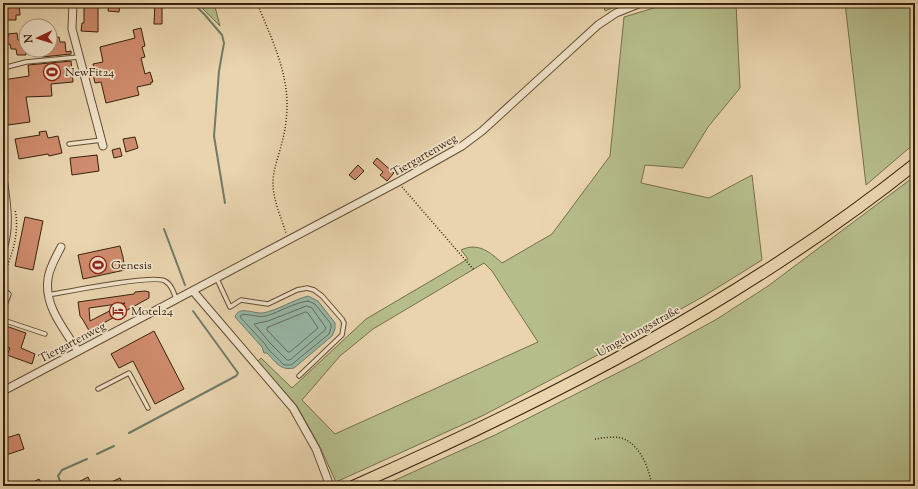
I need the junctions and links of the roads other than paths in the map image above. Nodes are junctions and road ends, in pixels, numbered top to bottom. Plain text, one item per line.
1 (73, 3) edge
2 (641, 3) edge
3 (79, 57) junction
4 (3, 68) edge
5 (102, 143) joint
6 (70, 144) dead end
7 (915, 164) edge
8 (3, 177) edge
9 (5, 204) edge
10 (61, 247) dead end
11 (3, 249) edge
12 (217, 278) junction
13 (3, 289) edge
14 (193, 291) junction
15 (48, 295) junction
16 (176, 299) junction
17 (3, 311) edge
18 (3, 320) edge
19 (45, 334) dead end
20 (78, 351) junction
21 (298, 376) dead end
22 (98, 389) dead end
23 (3, 391) edge
24 (148, 408) dead end
25 (330, 486) edge
26 (354, 486) edge

1 - 3 street
2 - 12 street, Tiergartenweg
3 - 4 lane
3 - 5 street
5 - 6 lane
7 - 26 main road, Umgehungsstraße
8 - 9 street
9 - 11 street
10 - 15 street
12 - 14 street, Tiergartenweg
12 - 21 lane
13 - 17 lane
14 - 16 street, Tiergartenweg
14 - 25 street
15 - 16 lane
15 - 20 street
16 - 20 street, Tiergartenweg
18 - 19 lane
20 - 23 street, Tiergartenweg
22 - 24 lane

